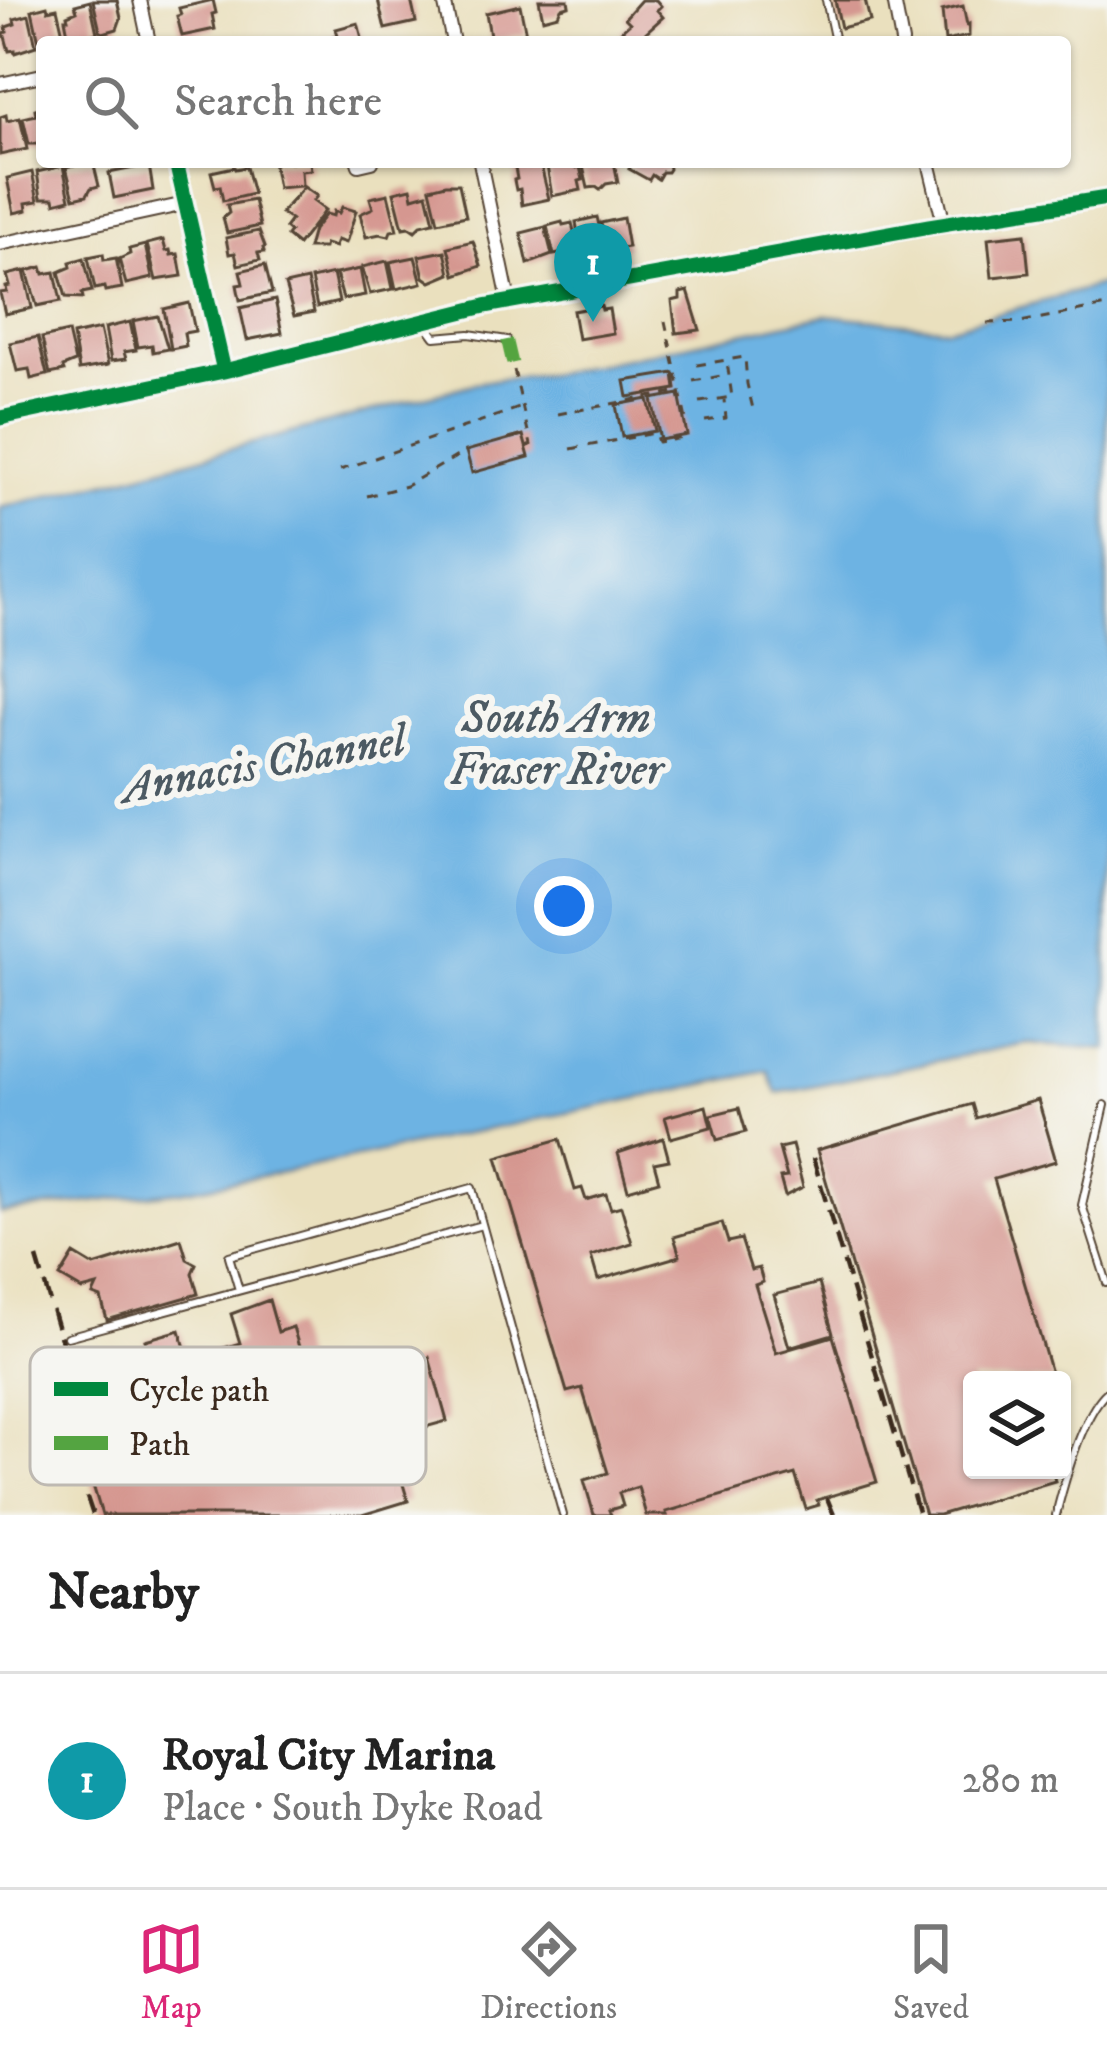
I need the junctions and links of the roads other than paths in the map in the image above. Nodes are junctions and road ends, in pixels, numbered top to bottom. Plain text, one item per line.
1 (140, 0) edge
2 (444, 0) edge
3 (826, 0) edge
4 (894, 0) edge
5 (148, 36) edge
6 (453, 36) edge
7 (834, 36) edge
8 (901, 36) edge
9 (36, 76) edge
10 (0, 84) edge
11 (177, 168) edge
12 (481, 168) edge
13 (930, 168) edge
14 (1107, 198) edge
15 (185, 204) junction
16 (944, 224) junction
17 (0, 244) edge
18 (509, 301) junction
19 (424, 322) junction
20 (507, 340) dead end
21 (224, 370) junction
22 (0, 418) edge
23 (1105, 1105) edge
24 (482, 1225) junction
25 (1107, 1283) edge
26 (239, 1290) junction
27 (67, 1337) dead end
28 (1107, 1392) edge
29 (563, 1515) edge
30 (1056, 1515) edge

1 - 5 street
2 - 6 street
3 - 7 lane
4 - 8 street
9 - 10 street
11 - 15 street
12 - 18 street
13 - 16 street
14 - 16 street
15 - 17 street
15 - 21 street
16 - 18 street
18 - 19 street
19 - 20 lane
19 - 21 street
21 - 22 street
23 - 25 lane
24 - 26 lane
24 - 26 lane
24 - 29 lane
26 - 27 lane
28 - 30 lane

